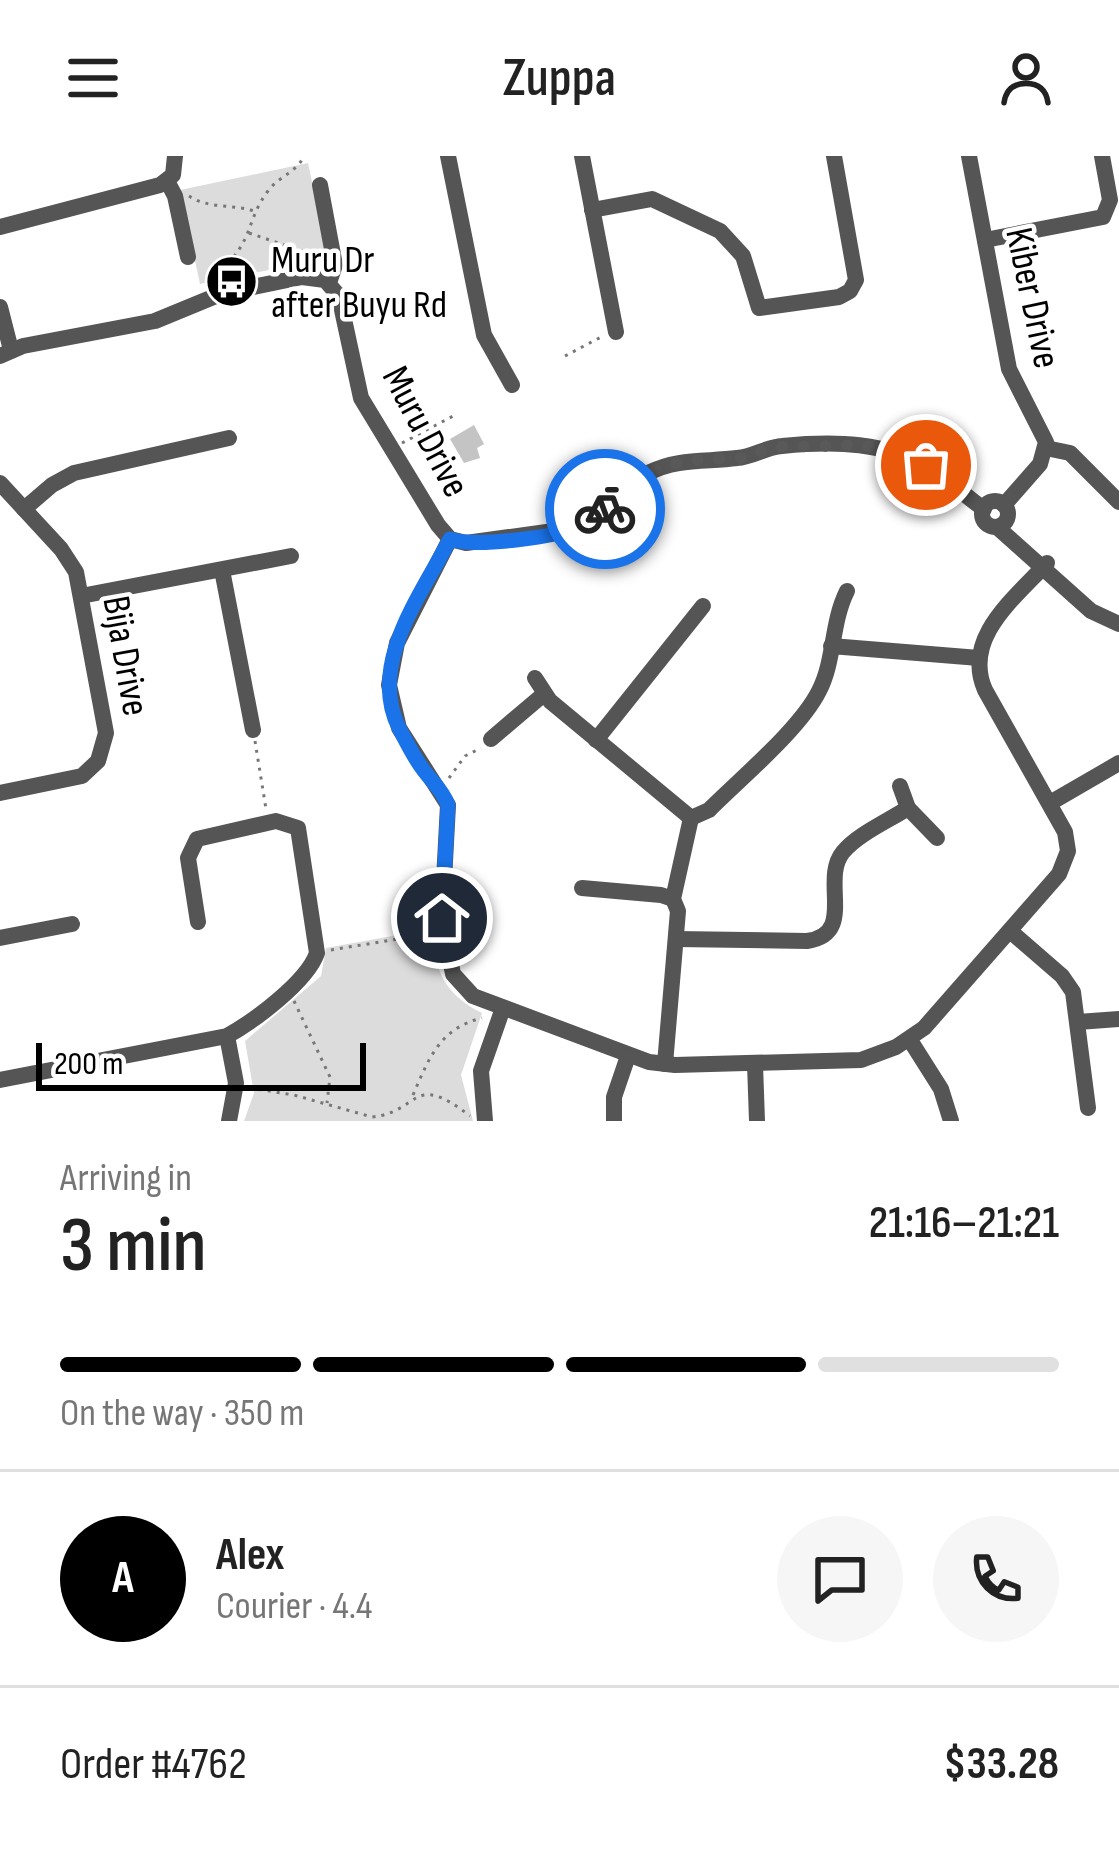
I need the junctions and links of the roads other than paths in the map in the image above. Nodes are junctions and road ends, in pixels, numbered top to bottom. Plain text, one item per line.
1 (176, 156) edge
2 (448, 156) edge
3 (582, 156) edge
4 (834, 156) edge
5 (969, 156) edge
6 (1102, 156) edge
7 (170, 179) junction
8 (320, 184) road end
9 (592, 210) junction
10 (1112, 220) edge
11 (0, 227) edge
12 (985, 240) junction
13 (188, 257) dead end
14 (332, 274) junction
15 (0, 307) edge
16 (616, 332) road end
17 (6, 353) edge
18 (512, 386) dead end
19 (229, 438) dead end
20 (1046, 448) junction
21 (0, 483) edge
22 (1119, 502) edge
23 (24, 509) junction
24 (1003, 517) junction
25 (450, 539) junction
26 (291, 556) dead end
27 (1045, 565) junction
28 (221, 570) junction
29 (848, 591) dead end
30 (81, 596) junction
31 (703, 606) dead end
32 (1119, 620) edge
33 (831, 646) junction
34 (979, 658) junction
35 (253, 730) road end
36 (491, 739) road end
37 (596, 740) junction
38 (1119, 763) edge
39 (900, 786) dead end
40 (0, 793) edge
41 (1050, 803) junction
42 (908, 808) junction
43 (691, 818) junction
44 (937, 838) dead end
45 (582, 888) dead end
46 (673, 899) junction
47 (198, 922) dead end
48 (72, 924) dead end
49 (1010, 931) junction
50 (0, 938) edge
51 (676, 939) junction
52 (498, 1012) junction
53 (1119, 1019) edge
54 (1078, 1022) junction
55 (227, 1036) junction
56 (910, 1040) junction
57 (628, 1056) junction
58 (665, 1064) junction
59 (755, 1064) junction
60 (0, 1080) edge
61 (1088, 1108) dead end
62 (229, 1121) edge
63 (481, 1121) edge
64 (614, 1121) edge
65 (757, 1121) edge
66 (951, 1121) edge

1 - 7 street
2 - 18 street
3 - 9 street
4 - 9 street
5 - 12 street, Kiber Drive
6 - 10 street
7 - 11 street
7 - 13 street
8 - 14 street, Muru Drive
9 - 16 street
10 - 12 street
12 - 20 street, Kiber Drive
14 - 17 street
14 - 25 street, Muru Drive
15 - 17 street
19 - 23 street
20 - 22 street
20 - 24 street
21 - 23 street, Bija Drive
23 - 30 street, Bija Drive
24 - 25 street, Muru Drive
24 - 27 street
25 - 52 street
26 - 28 street
27 - 32 street
27 - 34 street
28 - 30 street
28 - 35 street
29 - 33 street
30 - 40 street, Bija Drive
31 - 37 street
33 - 34 street
33 - 43 street
34 - 41 street
36 - 37 street
37 - 43 street
38 - 41 street
39 - 42 street
41 - 49 street
42 - 44 street
42 - 51 street
43 - 46 street
45 - 46 street
46 - 51 street
47 - 55 street
48 - 50 street
49 - 54 street
49 - 56 street
51 - 58 street
52 - 57 street
52 - 63 street
53 - 54 street
54 - 61 street
55 - 60 street
55 - 62 street
56 - 59 street
56 - 66 street
57 - 58 street
57 - 64 street
58 - 59 street
59 - 65 street

